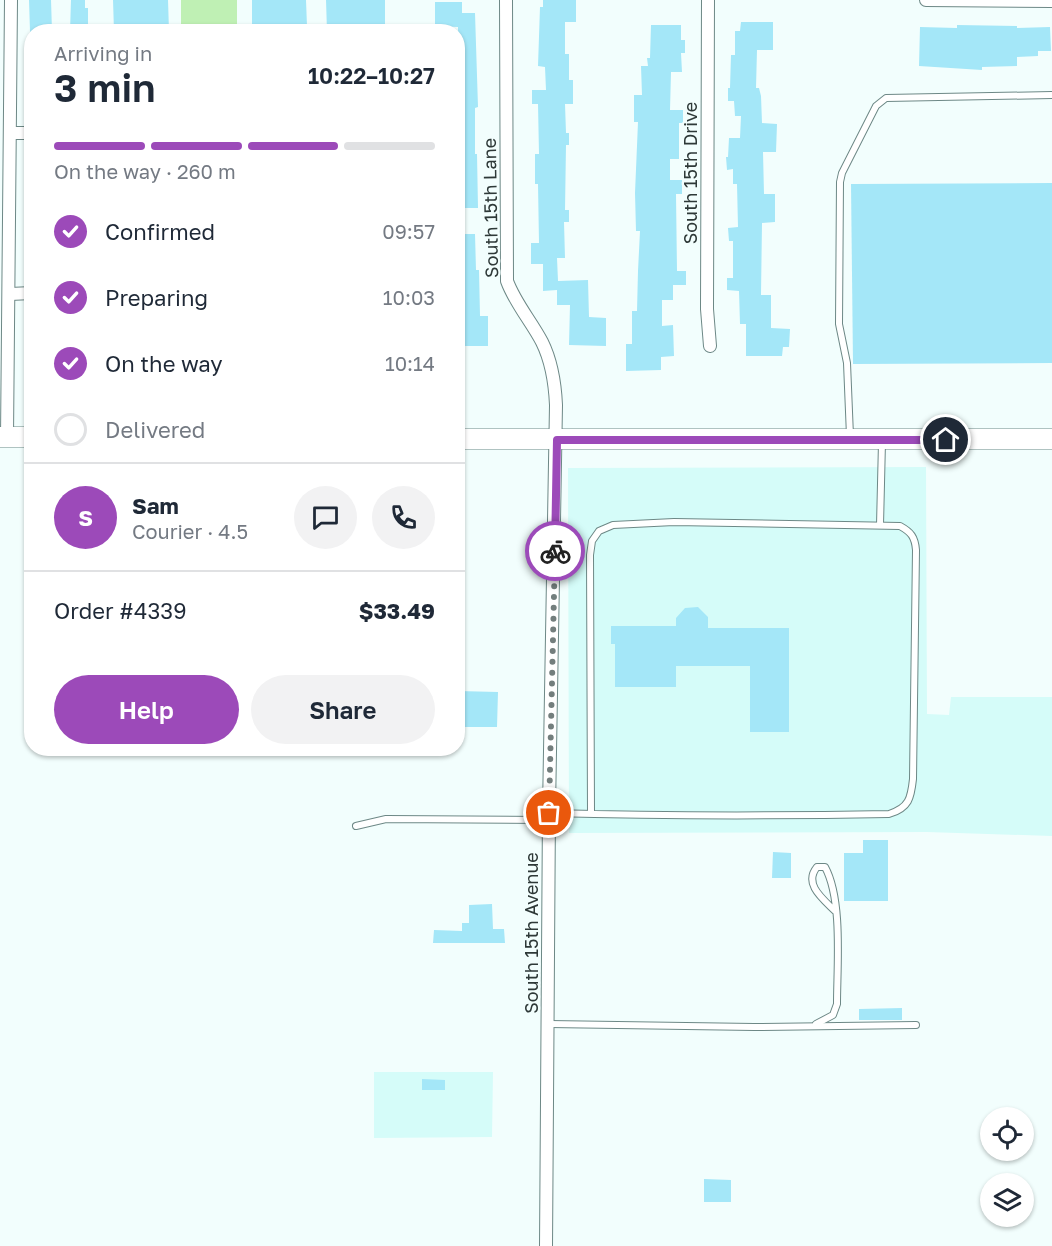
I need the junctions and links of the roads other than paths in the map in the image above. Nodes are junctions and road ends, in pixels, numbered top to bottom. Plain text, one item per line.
1 (10, 0) edge
2 (506, 0) edge
3 (708, 0) edge
4 (926, 0) edge
5 (1052, 1) edge
6 (1052, 95) edge
7 (10, 133) junction
8 (24, 133) edge
9 (24, 293) edge
10 (10, 294) junction
11 (710, 346) dead end
12 (4, 437) edge
13 (24, 437) edge
14 (465, 438) edge
15 (1052, 439) edge
16 (557, 440) junction
17 (850, 440) junction
18 (882, 440) junction
19 (880, 525) junction
20 (591, 814) junction
21 (549, 817) junction
22 (356, 826) dead end
23 (835, 911) junction
24 (549, 1024) junction
25 (916, 1025) dead end
26 (807, 1027) junction
27 (546, 1246) edge

1 - 7 street
2 - 16 street, South 15th Lane
3 - 11 street, South 15th Drive
4 - 5 street
6 - 17 lane
7 - 8 street
7 - 10 street
9 - 10 street
10 - 12 street
12 - 13 main road
14 - 16 main road
15 - 18 main road
16 - 17 main road
16 - 21 street, South 15th Avenue
17 - 18 main road
18 - 19 lane
19 - 20 lane
19 - 20 lane
20 - 21 lane
21 - 22 lane
21 - 24 street, South 15th Avenue
23 - 23 lane
23 - 26 lane
24 - 26 lane
24 - 27 street, South 15th Avenue
25 - 26 lane

